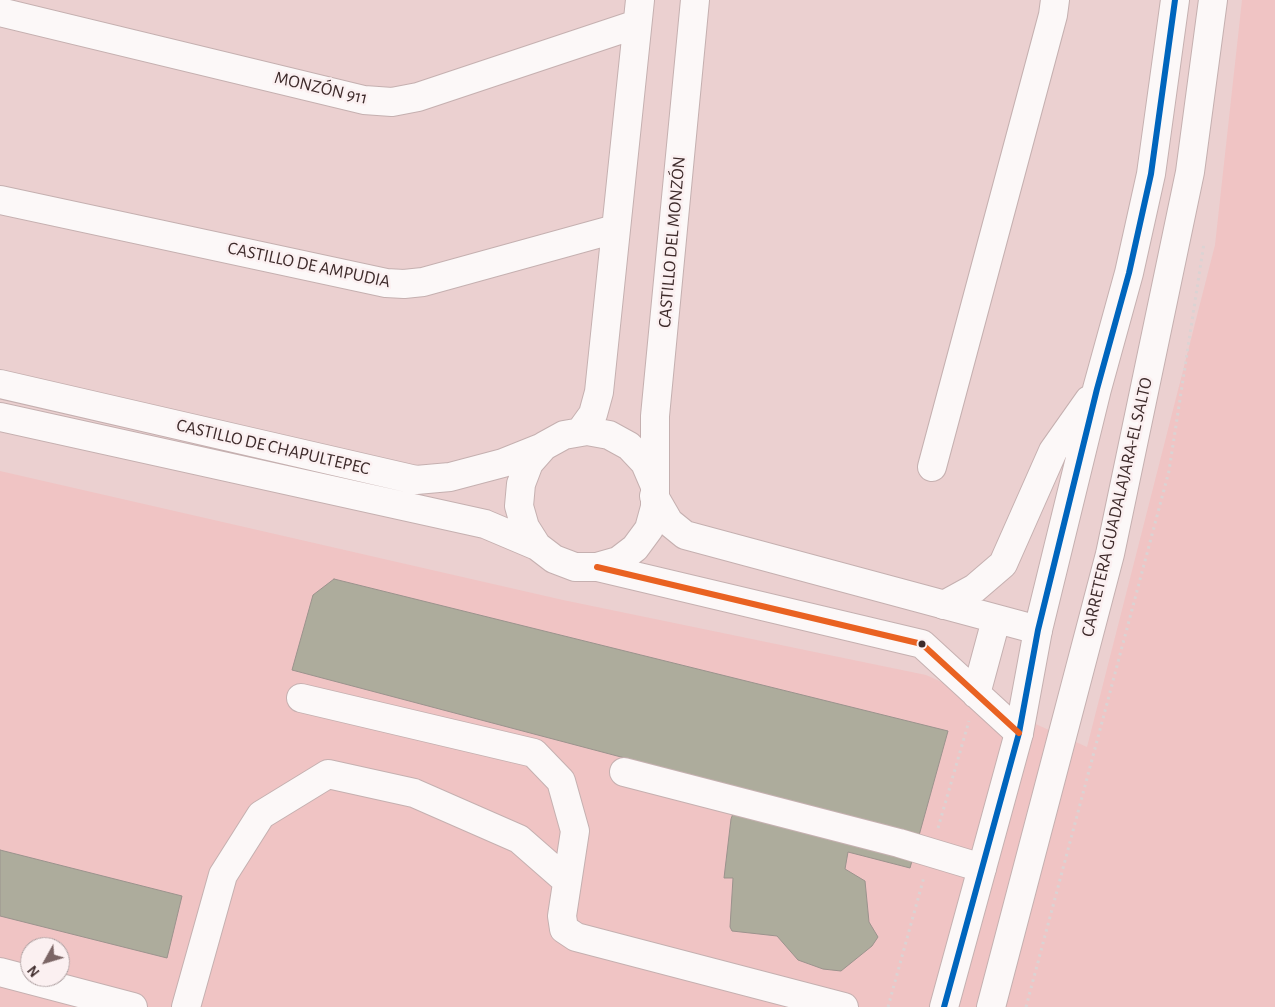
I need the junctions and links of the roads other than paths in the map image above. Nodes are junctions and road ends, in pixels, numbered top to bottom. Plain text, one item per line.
1 (695, 0) edge
2 (1055, 0) edge
3 (1175, 0) edge
4 (1213, 0) edge
5 (0, 12) edge
6 (638, 12) edge
7 (0, 200) edge
8 (615, 229) junction
9 (0, 384) edge
10 (1097, 389) junction
11 (0, 417) edge
12 (580, 432) junction
13 (544, 446) junction
14 (932, 467) dead end
15 (654, 490) junction
16 (537, 546) junction
17 (597, 567) junction
18 (944, 605) junction
19 (996, 620) junction
20 (1038, 630) junction
21 (976, 694) junction
22 (301, 698) dead end
23 (1019, 733) junction
24 (624, 772) dead end
25 (982, 868) junction
26 (568, 881) junction
27 (0, 972) edge
28 (133, 1007) edge
29 (186, 1007) edge
30 (844, 1007) edge
31 (944, 1007) edge
32 (991, 1007) edge

1 - 15 street, CASTILLO DEL MONZÓN
2 - 14 street
3 - 10 street
4 - 32 street, CARRETERA GUADALAJARA-EL SALTO
5 - 6 street, MONZÓN 911
6 - 8 street
7 - 8 street, CASTILLO DE AMPUDIA
8 - 12 street
9 - 13 street, CASTILLO DE CHAPULTEPEC
10 - 18 street
10 - 20 street
11 - 16 street, CASTILLO DE CHAPULTEPEC
12 - 13 street
12 - 15 street
13 - 16 street
15 - 17 street
15 - 18 street
16 - 17 street
17 - 21 street
18 - 19 street
19 - 20 street
19 - 21 street
20 - 23 street
21 - 23 street
22 - 26 street
23 - 25 street
24 - 25 street
25 - 31 street
26 - 29 street
26 - 30 street
27 - 28 street

